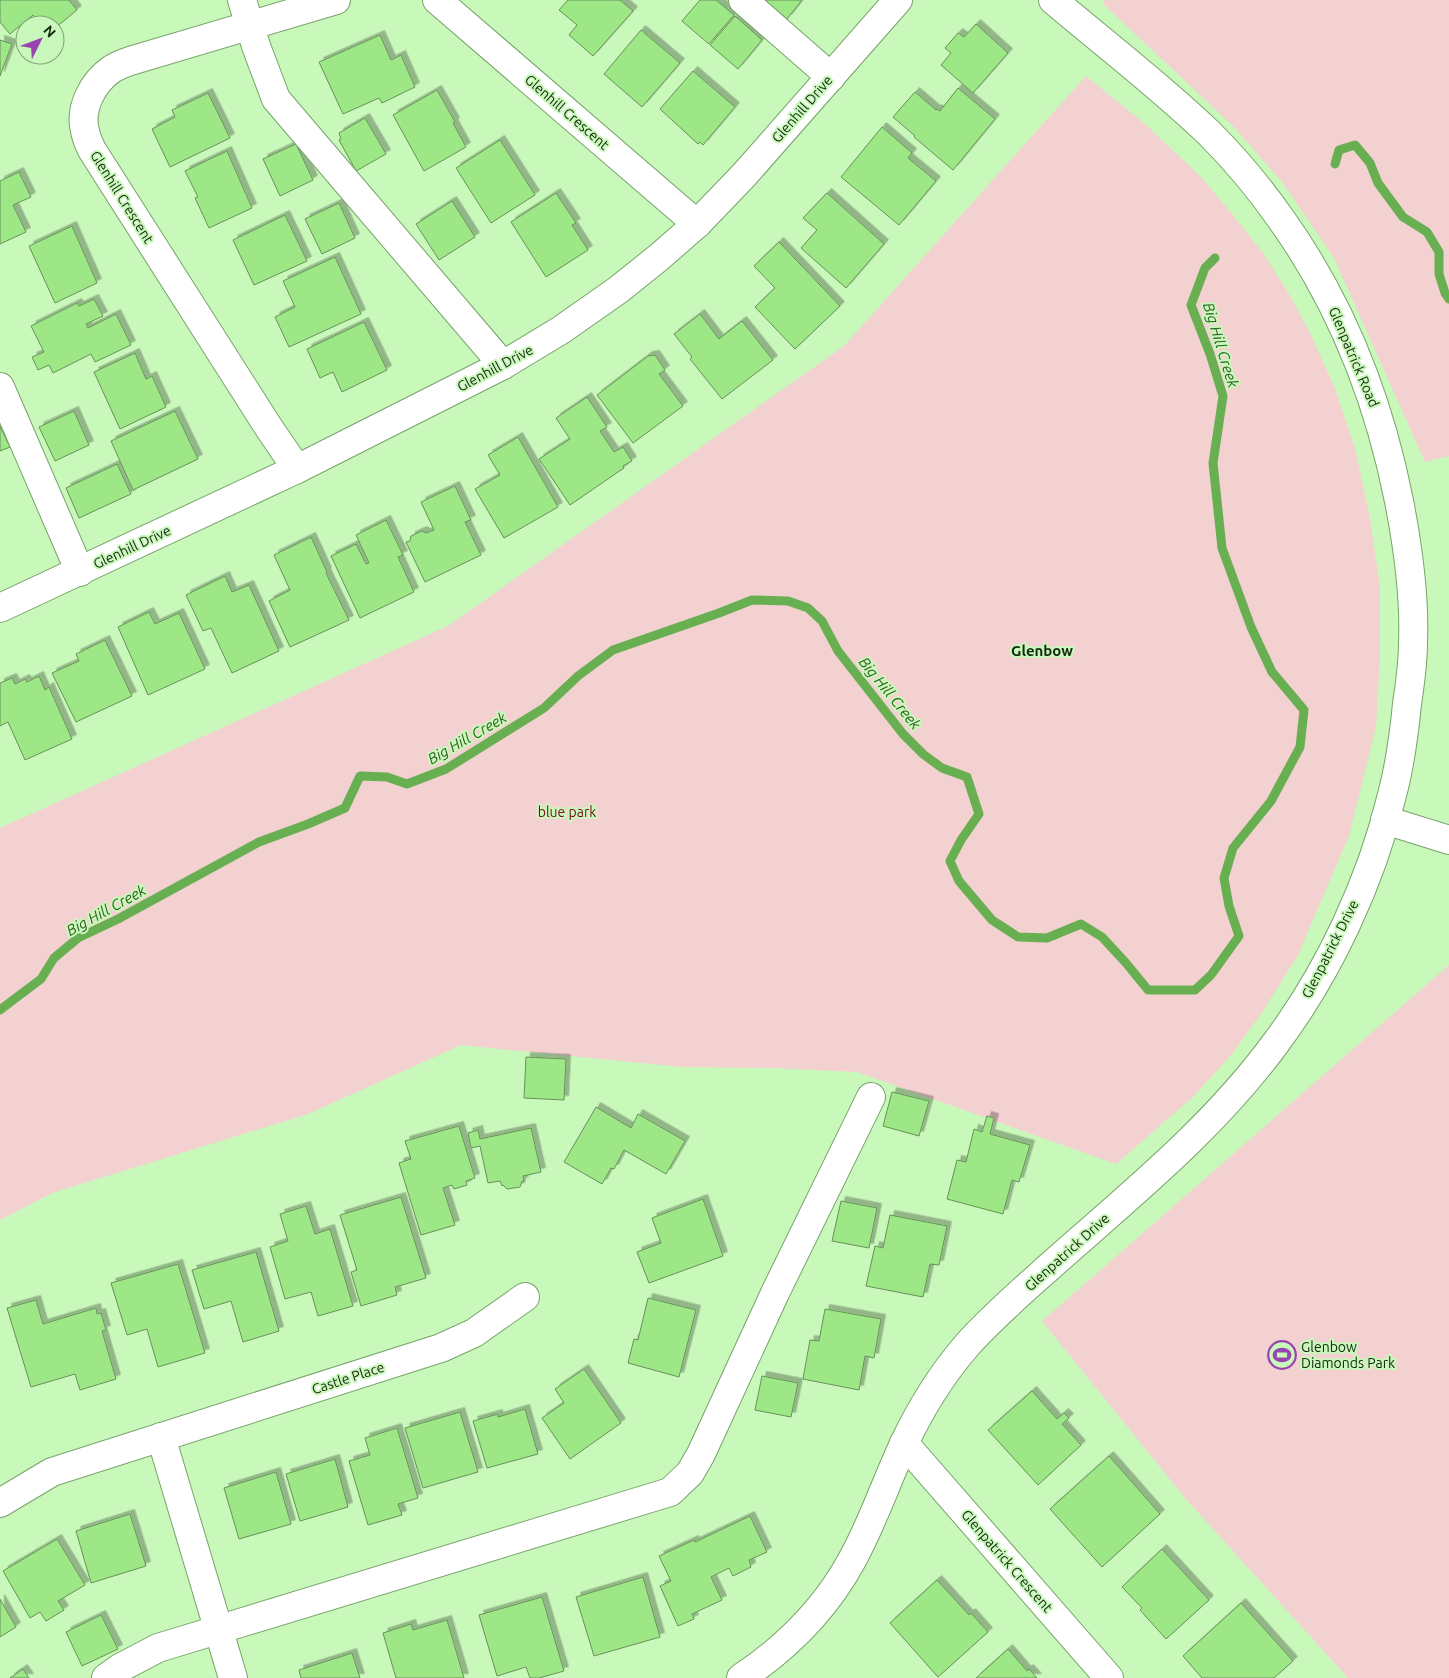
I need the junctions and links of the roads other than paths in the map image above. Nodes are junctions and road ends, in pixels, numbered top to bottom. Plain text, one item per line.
1 (336, 0) edge
2 (437, 0) edge
3 (743, 0) edge
4 (898, 0) edge
5 (1053, 0) edge
6 (246, 12) edge
7 (831, 77) junction
8 (697, 224) junction
9 (504, 365) junction
10 (0, 387) edge
11 (297, 469) junction
12 (80, 572) junction
13 (0, 608) edge
14 (1385, 820) junction
15 (1449, 840) edge
16 (871, 1097) dead end
17 (524, 1297) dead end
18 (161, 1437) junction
19 (904, 1443) junction
20 (0, 1503) edge
21 (219, 1630) junction
22 (106, 1678) edge
23 (233, 1678) edge
24 (741, 1678) edge
25 (1110, 1678) edge

1 - 6 street, Glenhill Crescent
2 - 8 street, Glenhill Crescent
3 - 7 street
4 - 7 street, Glenhill Drive
5 - 14 street, Glenpatrick Road
6 - 9 street
6 - 11 street, Glenhill Crescent
7 - 8 street, Glenhill Drive
8 - 9 street, Glenhill Drive
9 - 11 street, Glenhill Drive
10 - 12 street
11 - 12 street, Glenhill Drive
12 - 13 street, Glenhill Drive
14 - 15 street
14 - 19 street, Glenpatrick Drive
16 - 21 street
17 - 18 street, Castle Place
18 - 20 street, Castle Place
18 - 21 street
19 - 24 street, Glenpatrick Drive
19 - 25 street, Glenpatrick Crescent
21 - 22 street
21 - 23 street

